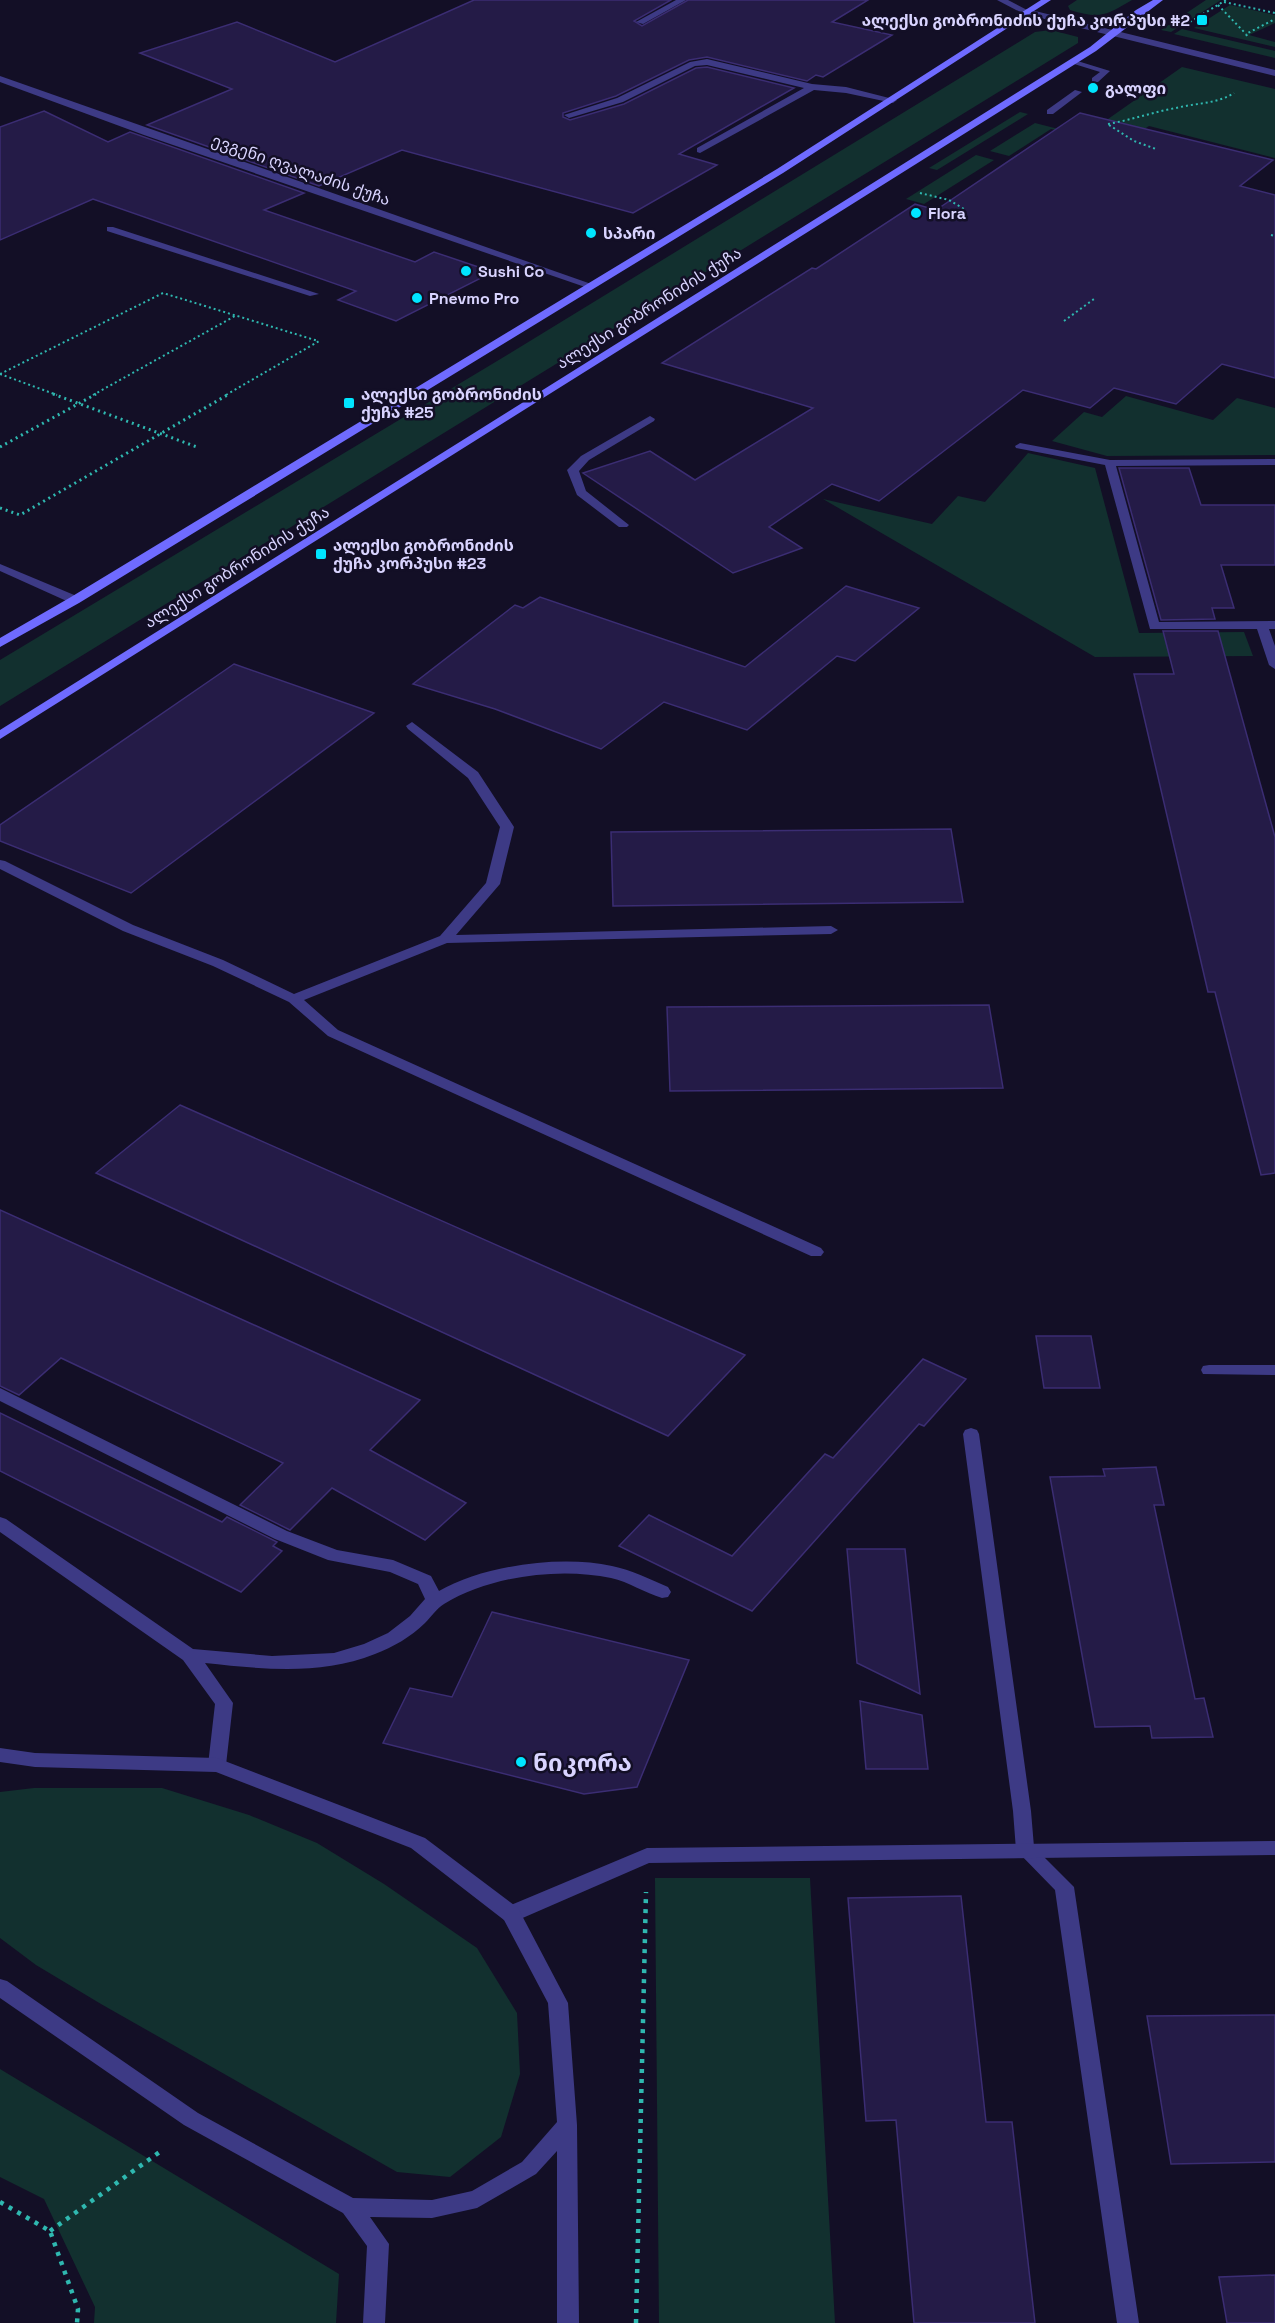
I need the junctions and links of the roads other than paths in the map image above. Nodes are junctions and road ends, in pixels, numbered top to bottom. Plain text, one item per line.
1 (682, 0) edge
2 (1001, 0) edge
3 (1047, 0) edge
4 (1159, 0) edge
5 (1027, 12) junction
6 (640, 22) dead end
7 (1113, 34) junction
8 (1074, 61) junction
9 (1275, 73) edge
10 (0, 79) edge
11 (1095, 80) dead end
12 (812, 87) junction
13 (1078, 92) dead end
14 (893, 100) junction
15 (1050, 111) dead end
16 (569, 115) dead end
17 (700, 150) dead end
18 (110, 229) dead end
19 (592, 286) junction
20 (314, 294) dead end
21 (650, 419) dead end
22 (1020, 446) dead end
23 (1275, 462) edge
24 (1110, 463) junction
25 (624, 525) dead end
26 (0, 567) edge
27 (75, 600) junction
28 (1269, 625) edge
29 (0, 643) edge
30 (1275, 665) edge
31 (412, 726) dead end
32 (0, 735) edge
33 (0, 864) edge
34 (831, 930) dead end
35 (445, 939) junction
36 (294, 999) junction
37 (816, 1252) dead end
38 (1209, 1370) dead end
39 (1275, 1370) edge
40 (0, 1394) edge
41 (971, 1434) dead end
42 (0, 1523) edge
43 (662, 1592) dead end
44 (435, 1601) junction
45 (189, 1654) junction
46 (0, 1755) edge
47 (35, 1760) junction
48 (0, 1764) edge
49 (216, 1765) junction
50 (1275, 1848) edge
51 (1025, 1850) junction
52 (511, 1914) junction
53 (0, 1987) edge
54 (567, 2125) junction
55 (350, 2207) junction
56 (374, 2323) edge
57 (568, 2323) edge
58 (1128, 2323) edge

1 - 6 street
2 - 5 street
3 - 5 main road
4 - 7 main road, ალექსი გობრონიძის ქუჩა
5 - 7 street
5 - 14 main road
7 - 8 main road, ალექსი გობრონიძის ქუჩა
7 - 9 street
8 - 11 street
8 - 32 main road, ალექსი გობრონიძის ქუჩა
10 - 19 street, ევგენი ღვალაძის ქუჩა
12 - 14 street
12 - 16 street
12 - 17 street
13 - 15 street
14 - 19 main road
18 - 20 street
19 - 27 main road
21 - 25 street
22 - 24 street
23 - 24 street
24 - 28 street
26 - 27 street
27 - 29 main road
28 - 30 street
31 - 35 street
33 - 36 street
34 - 35 street
35 - 36 street
36 - 37 street
38 - 39 street
40 - 44 street
41 - 51 street
42 - 45 street
43 - 44 street
44 - 45 street
45 - 49 street
46 - 47 street
47 - 48 street
47 - 49 street
49 - 52 street
50 - 51 street
51 - 52 street
51 - 58 street
52 - 54 street
53 - 55 street
54 - 55 street
54 - 57 street
55 - 56 street

